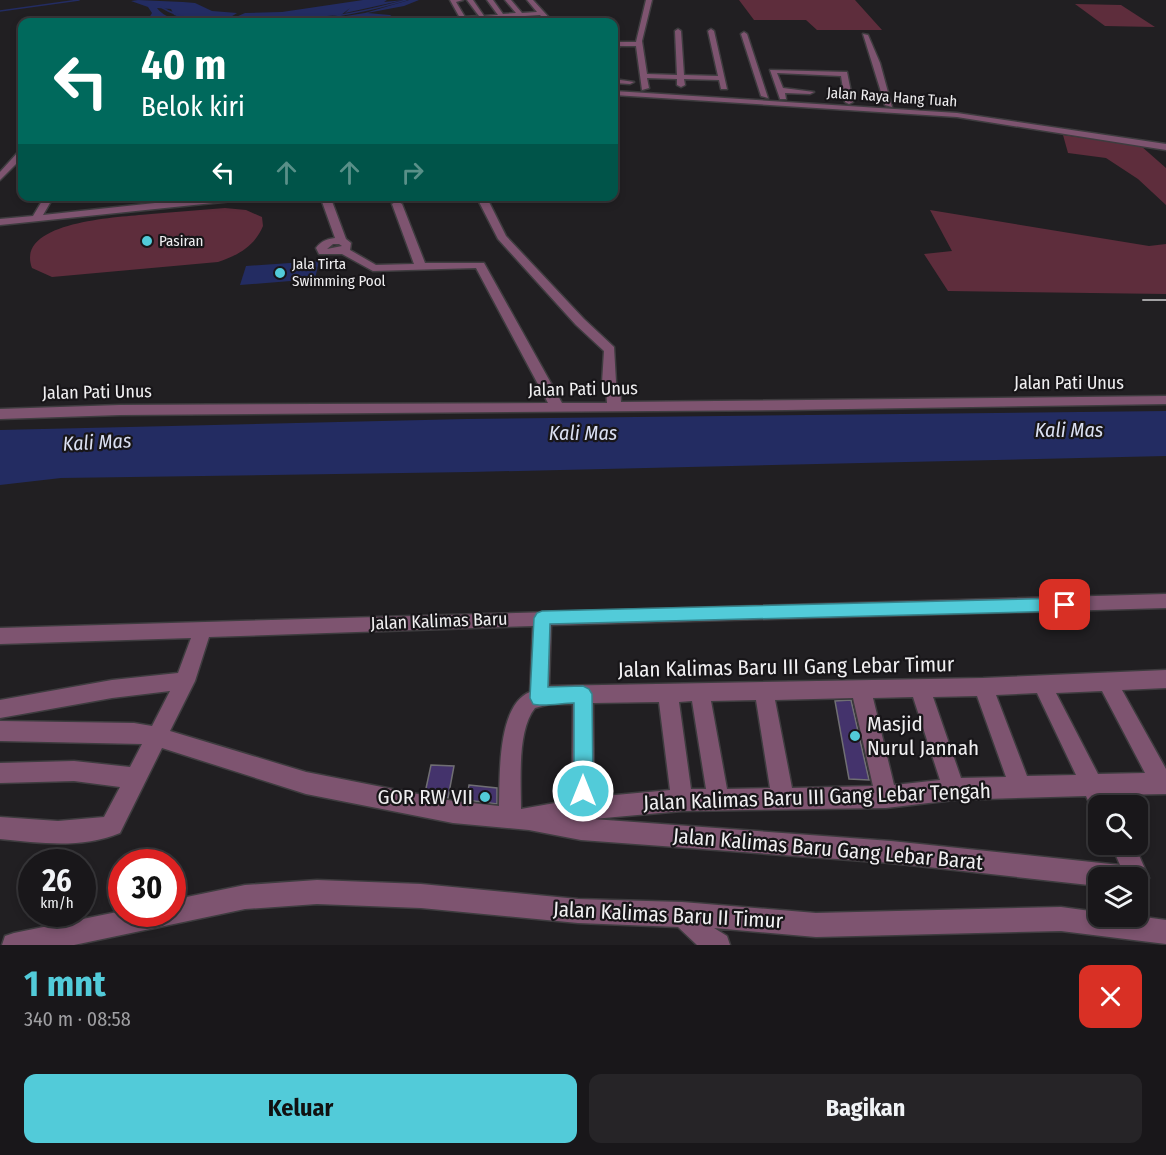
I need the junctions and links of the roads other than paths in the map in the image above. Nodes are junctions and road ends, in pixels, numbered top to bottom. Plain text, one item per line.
1 (460, 0) edge
2 (470, 0) edge
3 (490, 0) edge
4 (508, 0) edge
5 (530, 0) edge
6 (650, 0) edge
7 (541, 13) junction
8 (521, 15) junction
9 (502, 16) junction
10 (462, 18) edge
11 (483, 18) edge
12 (493, 18) edge
13 (524, 18) edge
14 (546, 18) edge
15 (678, 31) dead end
16 (711, 31) dead end
17 (744, 34) dead end
18 (865, 35) dead end
19 (618, 41) edge
20 (639, 43) junction
21 (618, 44) edge
22 (644, 76) junction
23 (680, 76) junction
24 (722, 78) junction
25 (620, 83) edge
26 (645, 88) junction
27 (681, 91) junction
28 (810, 92) dead end
29 (618, 93) edge
30 (725, 94) junction
31 (781, 94) junction
32 (765, 96) junction
33 (849, 102) junction
34 (889, 105) junction
35 (1166, 140) edge
36 (1166, 147) edge
37 (18, 157) edge
38 (0, 177) edge
39 (47, 201) edge
40 (201, 201) edge
41 (327, 201) edge
42 (484, 201) edge
43 (397, 204) dead end
44 (36, 219) junction
45 (0, 222) edge
46 (420, 265) junction
47 (1166, 400) edge
48 (607, 406) junction
49 (556, 407) junction
50 (0, 414) edge
51 (1166, 601) edge
52 (542, 618) junction
53 (202, 628) junction
54 (0, 636) edge
55 (1166, 679) edge
56 (185, 681) junction
57 (1108, 682) junction
58 (1042, 684) junction
59 (983, 687) junction
60 (920, 688) junction
61 (861, 689) junction
62 (764, 691) junction
63 (700, 692) junction
64 (668, 693) junction
65 (583, 694) junction
66 (539, 698) junction
67 (0, 709) edge
68 (0, 731) edge
69 (156, 736) junction
70 (0, 773) edge
71 (136, 778) junction
72 (1164, 783) edge
73 (1021, 788) junction
74 (954, 789) junction
75 (1088, 795) edge
76 (1097, 795) edge
77 (1102, 795) edge
78 (886, 797) junction
79 (783, 799) junction
80 (682, 800) junction
81 (719, 801) junction
82 (583, 809) junction
83 (518, 819) junction
84 (0, 828) edge
85 (1088, 873) edge
86 (186, 909) edge
87 (682, 914) junction
88 (108, 926) edge
89 (1166, 932) edge
90 (14, 945) edge
91 (718, 945) edge

1 - 10 street
2 - 11 street
3 - 9 street
4 - 8 street
5 - 7 street
6 - 20 street
7 - 8 street
7 - 14 street
8 - 9 street
8 - 13 street
9 - 12 street
15 - 23 street
16 - 24 street
17 - 32 street
18 - 34 street
19 - 20 street
20 - 21 street
20 - 22 street
22 - 23 street
22 - 26 street
23 - 24 street
23 - 27 street
24 - 30 street
25 - 26 street, Jalan Raya Hang Tuah
26 - 27 street, Jalan Raya Hang Tuah
27 - 30 street, Jalan Raya Hang Tuah
28 - 31 street
29 - 36 street, Jalan Raya Hang Tuah
30 - 32 street, Jalan Raya Hang Tuah
31 - 32 street, Jalan Raya Hang Tuah
31 - 33 street, Jalan Raya Hang Tuah
31 - 33 street
33 - 34 street, Jalan Raya Hang Tuah
34 - 35 street, Jalan Raya Hang Tuah
37 - 38 street
39 - 44 street
40 - 44 street
41 - 46 street
42 - 48 street
43 - 46 street
44 - 45 street
46 - 49 street
47 - 48 street, Jalan Pati Unus
48 - 49 street, Jalan Pati Unus
49 - 50 street, Jalan Pati Unus
51 - 52 street, Jalan Kalimas Baru
52 - 53 street, Jalan Kalimas Baru
52 - 66 street
53 - 54 street, Jalan Kalimas Baru
53 - 56 street
55 - 57 street, Jalan Kalimas Baru III Gang Lebar Timur
56 - 67 street
56 - 69 street
57 - 58 street, Jalan Kalimas Baru III Gang Lebar Timur
57 - 72 street
58 - 59 street, Jalan Kalimas Baru III Gang Lebar Timur
58 - 76 street
59 - 60 street, Jalan Kalimas Baru III Gang Lebar Timur
59 - 73 street
60 - 61 street, Jalan Kalimas Baru III Gang Lebar Timur
60 - 74 street
61 - 62 street, Jalan Kalimas Baru III Gang Lebar Timur
61 - 78 street
62 - 63 street, Jalan Kalimas Baru III Gang Lebar Timur
62 - 79 street
63 - 64 street, Jalan Kalimas Baru III Gang Lebar Timur
63 - 81 street
64 - 65 street, Jalan Kalimas Baru III Gang Lebar Timur
64 - 80 street
65 - 66 street, Jalan Kalimas Baru III Gang Lebar Timur
65 - 82 street
66 - 83 street
68 - 69 street, Jalan Kalimas Baru III Gang Lebar Tengah
69 - 71 street
69 - 83 street, Jalan Kalimas Baru III Gang Lebar Tengah
70 - 71 street
71 - 84 street
72 - 77 street, Jalan Kalimas Baru III Gang Lebar Tengah
73 - 74 street, Jalan Kalimas Baru III Gang Lebar Tengah
73 - 75 street, Jalan Kalimas Baru III Gang Lebar Tengah
74 - 78 street, Jalan Kalimas Baru III Gang Lebar Tengah
78 - 79 street, Jalan Kalimas Baru III Gang Lebar Tengah
79 - 81 street, Jalan Kalimas Baru III Gang Lebar Tengah
80 - 81 street, Jalan Kalimas Baru III Gang Lebar Tengah
80 - 82 street, Jalan Kalimas Baru III Gang Lebar Tengah
82 - 83 street, Jalan Kalimas Baru III Gang Lebar Tengah
83 - 85 street, Jalan Kalimas Baru Gang Lebar Barat
86 - 87 street, Jalan Kalimas Baru II Timur
87 - 89 street, Jalan Kalimas Baru II Timur
87 - 91 street
88 - 90 street

